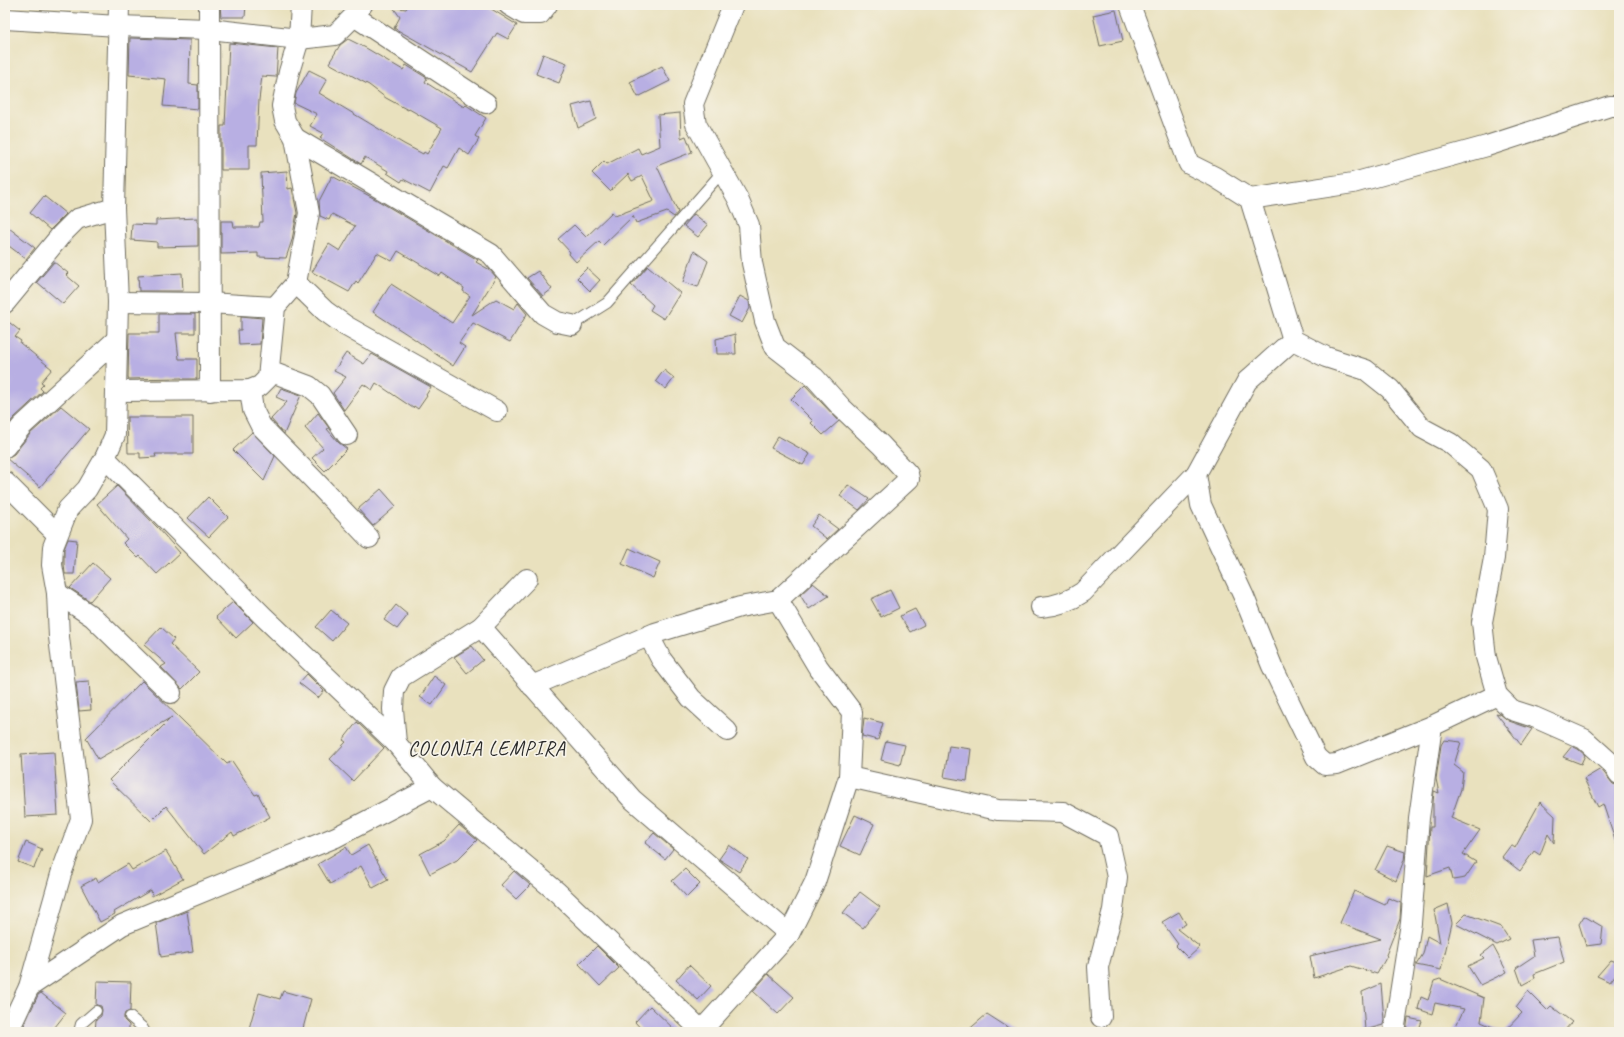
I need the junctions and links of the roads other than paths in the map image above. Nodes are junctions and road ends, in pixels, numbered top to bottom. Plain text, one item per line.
1 (118, 5) edge
2 (209, 5) edge
3 (301, 5) edge
4 (547, 5) edge
5 (733, 5) edge
6 (1130, 5) edge
7 (517, 10) edge
8 (358, 11) edge
9 (5, 19) edge
10 (118, 26) junction
11 (208, 29) junction
12 (299, 39) junction
13 (486, 103) dead end
14 (1619, 106) edge
15 (295, 138) junction
16 (723, 171) junction
17 (1250, 199) junction
18 (114, 208) junction
19 (296, 282) junction
20 (118, 302) junction
21 (5, 303) edge
22 (209, 303) junction
23 (275, 307) junction
24 (572, 325) joint
25 (117, 339) junction
26 (1293, 340) junction
27 (269, 371) junction
28 (250, 390) junction
29 (116, 391) junction
30 (210, 391) junction
31 (497, 410) dead end
32 (347, 435) dead end
33 (5, 447) edge
34 (106, 458) junction
35 (1196, 474) junction
36 (5, 482) edge
37 (57, 534) junction
38 (370, 538) dead end
39 (527, 579) dead end
40 (57, 593) junction
41 (778, 600) junction
42 (1041, 607) dead end
43 (481, 627) junction
44 (649, 636) junction
45 (532, 686) junction
46 (171, 693) dead end
47 (1497, 695) junction
48 (1432, 726) junction
49 (727, 731) dead end
50 (396, 743) junction
51 (1619, 774) edge
52 (849, 777) junction
53 (432, 787) junction
54 (789, 934) junction
55 (29, 987) junction
56 (96, 1011) dead end
57 (130, 1017) dead end
58 (1101, 1017) dead end
59 (8, 1032) edge
60 (79, 1032) edge
61 (145, 1032) edge
62 (701, 1032) edge
63 (1394, 1032) edge

1 - 10 street
2 - 11 street
3 - 12 street
4 - 7 street
5 - 16 street
6 - 17 street
8 - 12 street
8 - 13 street
9 - 10 street
10 - 11 street
10 - 18 street
11 - 12 street
11 - 22 street
12 - 15 street
14 - 17 street
15 - 19 street
15 - 24 street
16 - 24 lane
16 - 41 street
17 - 26 street
18 - 20 street
18 - 21 street
19 - 23 street
19 - 31 street
20 - 22 street
20 - 25 street
22 - 23 street
22 - 30 street
23 - 27 street
25 - 29 street
25 - 33 street
26 - 35 street
26 - 47 street
27 - 28 street
27 - 32 street
28 - 30 street
28 - 38 street
29 - 30 street
29 - 34 street
34 - 37 street
34 - 50 street
35 - 42 street
35 - 48 street
36 - 37 street
37 - 40 street
39 - 43 street
40 - 46 street
40 - 55 street
41 - 44 street
41 - 52 street
43 - 45 street
43 - 50 street
44 - 45 street
44 - 49 street
45 - 54 street
47 - 48 street
47 - 51 street
48 - 63 street
50 - 53 street
52 - 54 street
52 - 58 street
53 - 55 street
53 - 62 street
54 - 62 street
55 - 59 street
56 - 60 lane
57 - 61 lane

